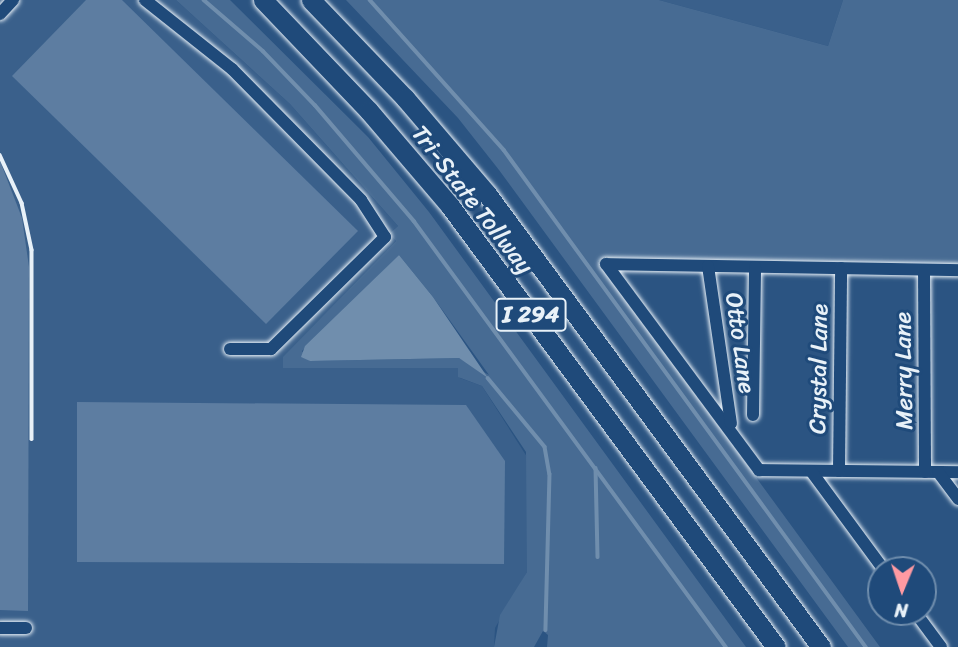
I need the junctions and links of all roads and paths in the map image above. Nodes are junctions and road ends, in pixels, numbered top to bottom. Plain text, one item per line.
1 (13, 0) edge
2 (145, 0) edge
3 (263, 0) edge
4 (312, 0) edge
5 (0, 14) edge
6 (708, 266) junction
7 (755, 267) junction
8 (841, 268) junction
9 (924, 270) junction
10 (958, 270) edge
11 (230, 349) dead end
12 (753, 415) dead end
13 (731, 427) junction
14 (811, 471) junction
15 (839, 471) junction
16 (932, 472) junction
17 (958, 472) edge
18 (958, 499) edge
19 (874, 556) edge
20 (925, 626) edge
21 (0, 628) edge
22 (26, 628) dead end
23 (776, 647) edge
24 (821, 647) edge
25 (941, 647) edge

1 - 5 lane
2 - 11 lane
3 - 23 highway, Tri-State Tollway / I 294
4 - 24 highway, Tri-State Tollway / I 294
6 - 7 lane
6 - 13 lane, Otto Lane
6 - 13 lane
7 - 8 lane
7 - 12 lane
8 - 9 lane
8 - 15 lane, Crystal Lane
9 - 10 lane
9 - 16 lane, Merry Lane
13 - 14 lane
14 - 15 lane
14 - 19 lane
15 - 16 lane
16 - 17 lane
16 - 18 lane
20 - 25 lane
21 - 22 lane

